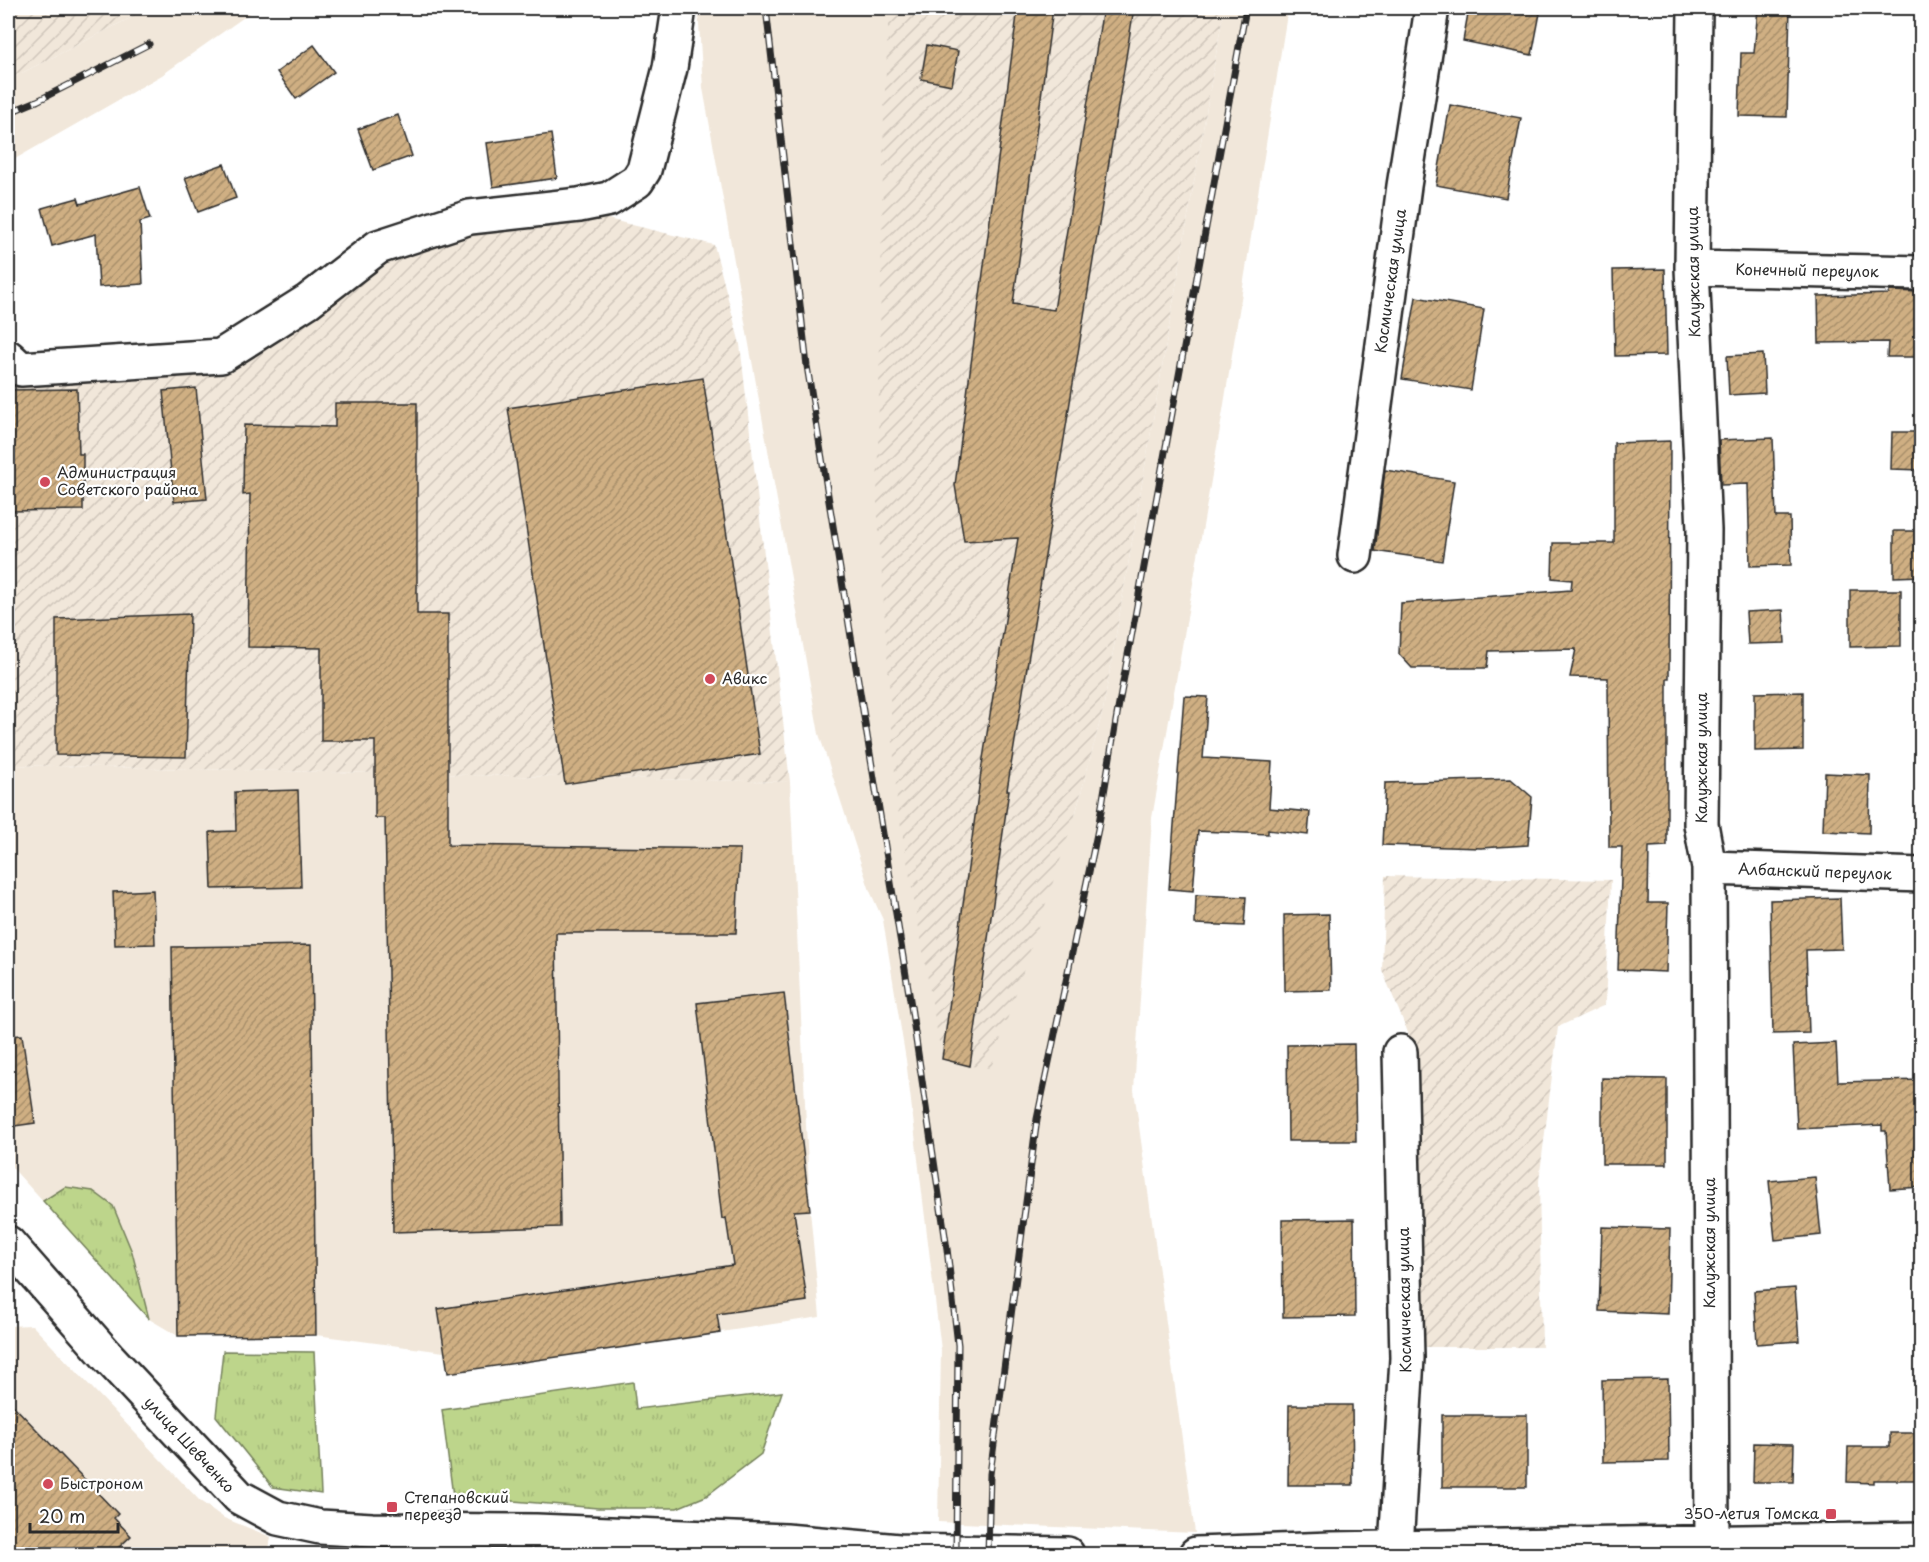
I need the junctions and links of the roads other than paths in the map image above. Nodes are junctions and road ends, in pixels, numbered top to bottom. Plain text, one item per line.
1 (679, 8) edge
2 (1432, 8) edge
3 (1695, 8) edge
4 (1692, 268) junction
5 (1922, 273) edge
6 (8, 357) edge
7 (1355, 556) dead end
8 (1709, 868) junction
9 (1922, 875) edge
10 (1400, 1052) dead end
11 (12, 1258) edge
12 (1922, 1539) edge
13 (536, 1543) edge
14 (1712, 1544) junction
15 (1396, 1548) junction
16 (1756, 1549) edge
17 (1331, 1552) edge
18 (1067, 1554) edge
19 (1196, 1554) edge

1 - 6 street
2 - 7 street, Космическая улица
3 - 4 street, Калужская улица
4 - 5 street, Конечный переулок
4 - 8 street, Калужская улица
8 - 9 street, Албанский переулок
8 - 14 street, Калужская улица
10 - 15 street, Космическая улица
11 - 13 street, улица Шевченко
12 - 16 street
13 - 18 street, улица Шевченко
14 - 15 street
14 - 16 street
15 - 17 street
17 - 19 street

